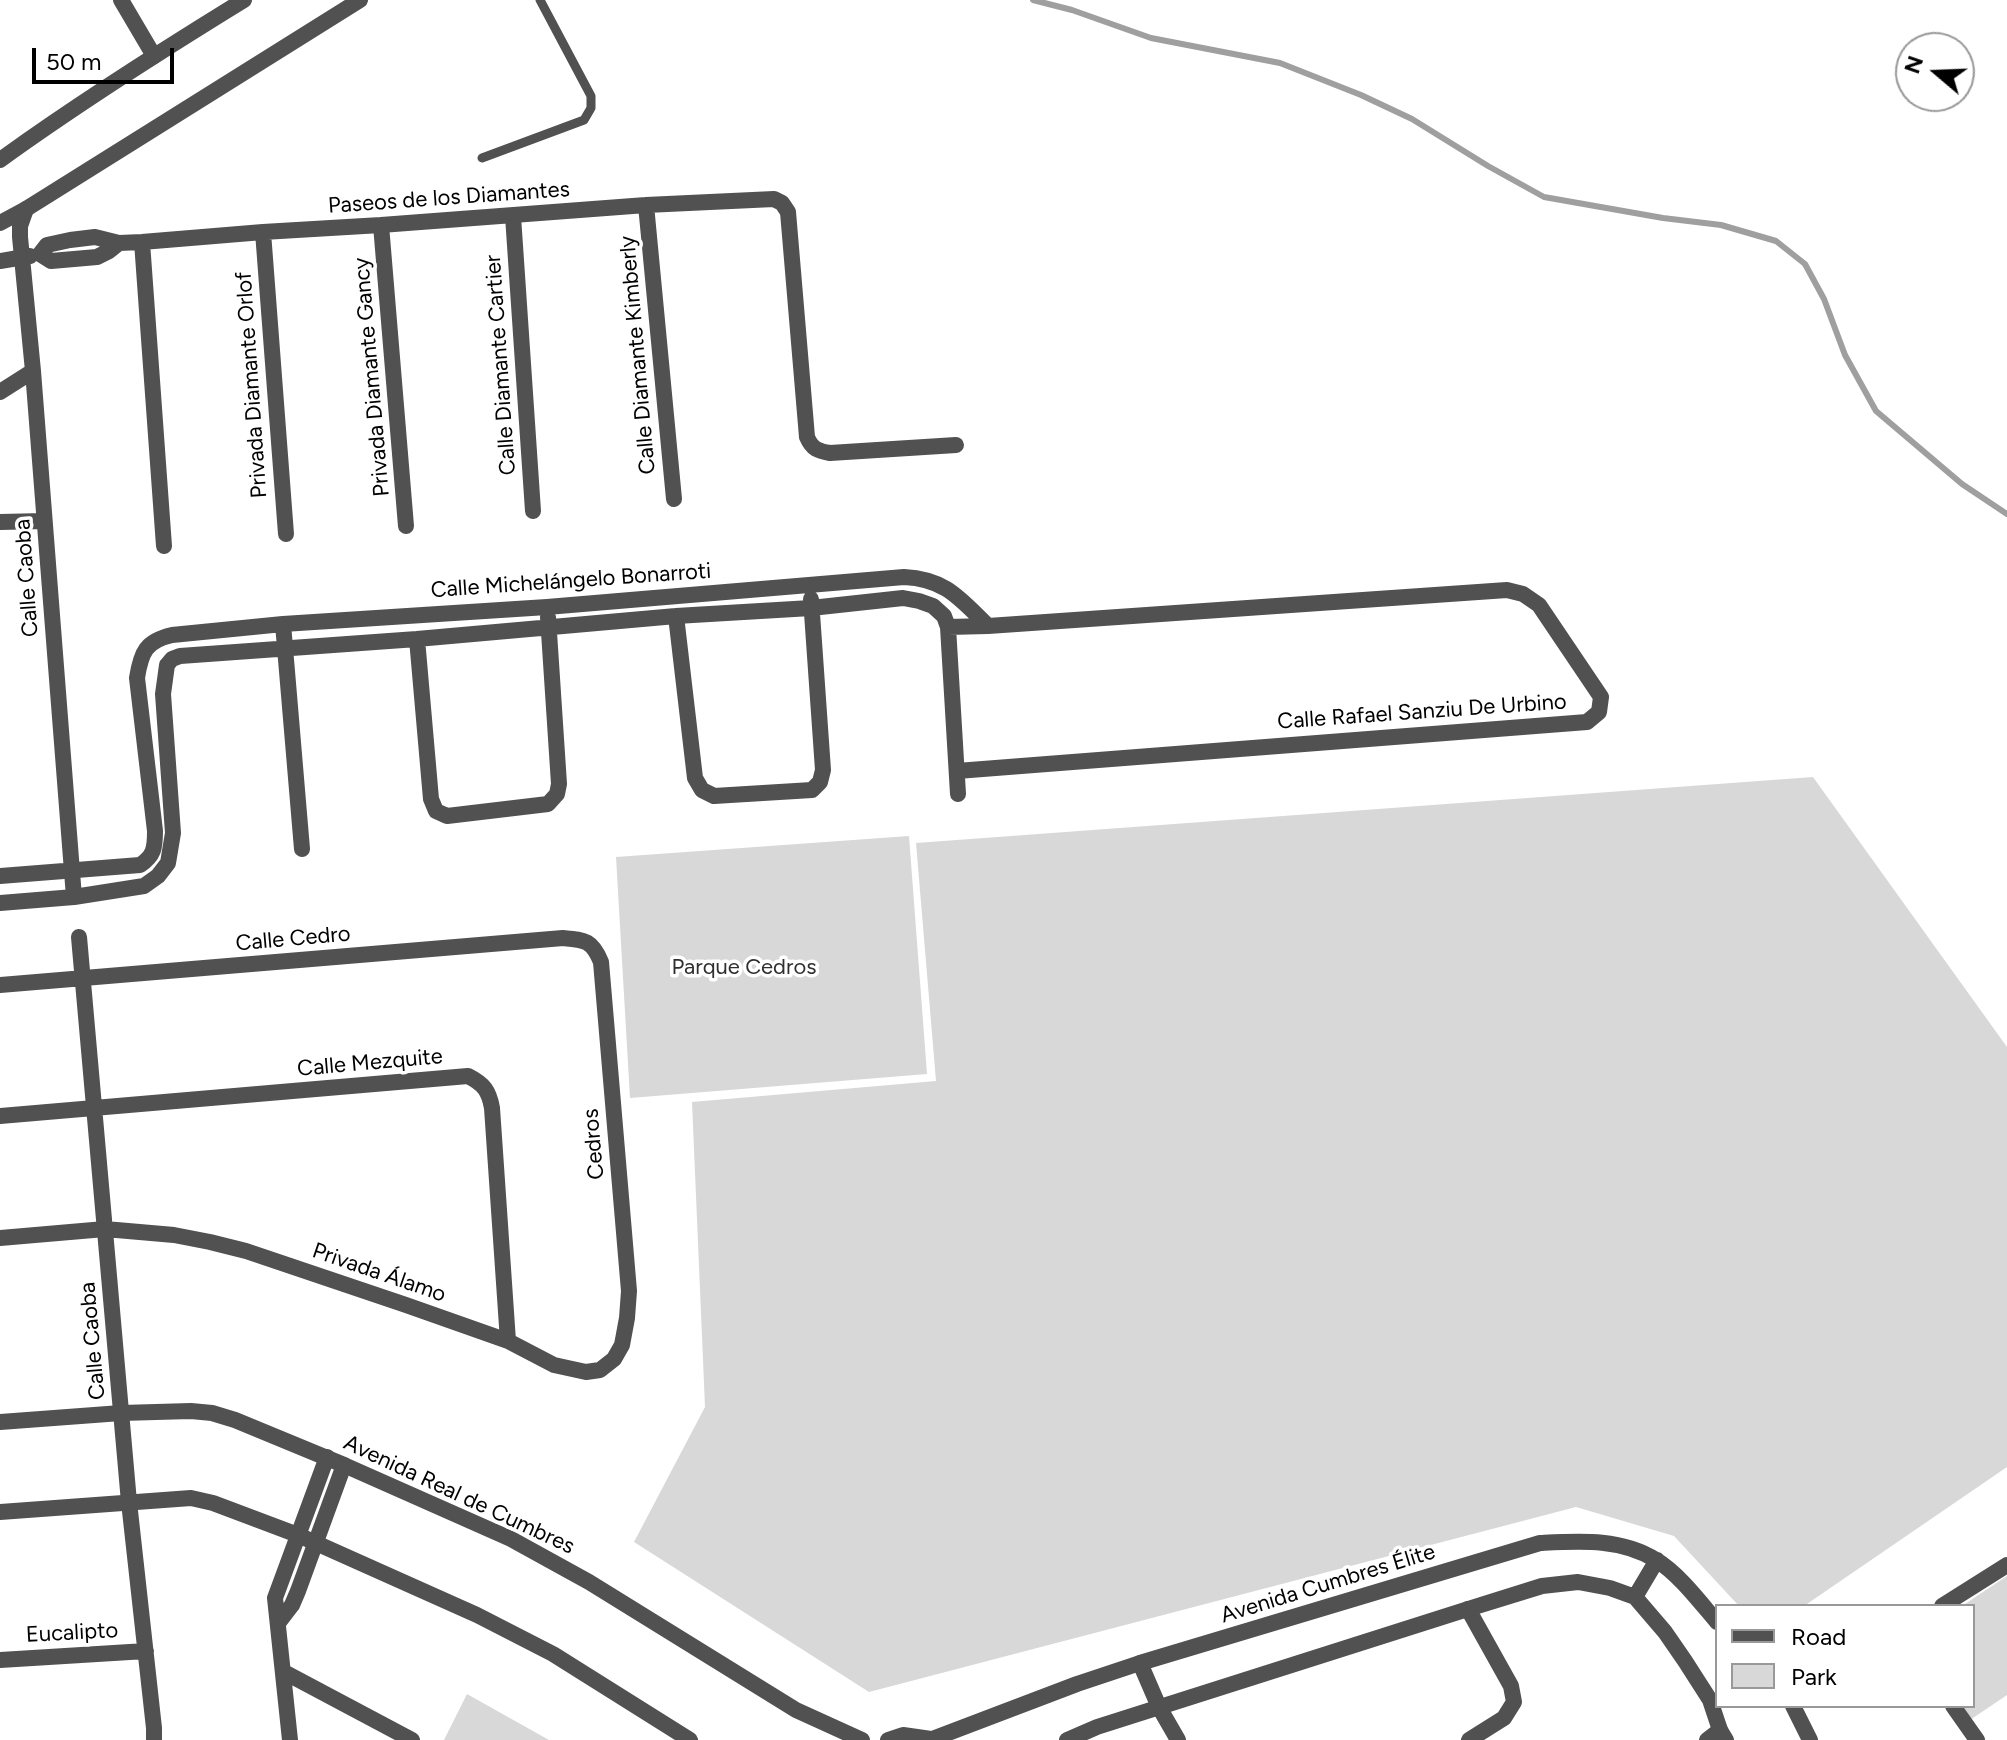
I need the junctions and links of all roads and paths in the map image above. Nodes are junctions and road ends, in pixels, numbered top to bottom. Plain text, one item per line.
1 (121, 0) edge
2 (244, 0) edge
3 (360, 0) edge
4 (540, 0) edge
5 (154, 56) junction
6 (482, 158) dead end
7 (0, 160) edge
8 (646, 205) junction
9 (26, 209) junction
10 (513, 216) junction
11 (0, 223) edge
12 (381, 225) junction
13 (263, 232) junction
14 (142, 242) junction
15 (23, 258) junction
16 (0, 261) edge
17 (33, 371) junction
18 (0, 392) edge
19 (956, 445) dead end
20 (674, 499) dead end
21 (533, 511) dead end
22 (44, 521) junction
23 (0, 522) edge
24 (406, 526) dead end
25 (286, 534) dead end
26 (164, 546) dead end
27 (810, 586) junction
28 (547, 607) junction
29 (811, 608) junction
30 (676, 616) junction
31 (283, 624) junction
32 (988, 626) junction
33 (549, 627) junction
34 (948, 627) junction
35 (417, 639) junction
36 (286, 648) junction
37 (145, 649) junction
38 (167, 665) junction
39 (957, 771) junction
40 (958, 794) dead end
41 (302, 849) dead end
42 (149, 859) junction
43 (71, 869) junction
44 (0, 876) edge
45 (158, 876) junction
46 (74, 897) junction
47 (0, 903) edge
48 (79, 937) dead end
49 (590, 943) joint
50 (83, 979) junction
51 (0, 985) edge
52 (94, 1109) junction
53 (0, 1116) edge
54 (105, 1229) junction
55 (0, 1238) edge
56 (508, 1341) junction
57 (622, 1345) joint
58 (121, 1413) junction
59 (0, 1422) edge
60 (327, 1457) junction
61 (344, 1465) junction
62 (129, 1502) junction
63 (0, 1512) edge
64 (298, 1535) junction
65 (316, 1543) junction
66 (1657, 1560) junction
67 (2007, 1565) edge
68 (1635, 1597) junction
69 (1945, 1604) edge
70 (1468, 1609) junction
71 (1715, 1620) edge
72 (279, 1622) junction
73 (146, 1651) junction
74 (0, 1660) edge
75 (1140, 1663) junction
76 (284, 1672) junction
77 (1714, 1697) edge
78 (1159, 1707) junction
79 (1715, 1708) edge
80 (1796, 1708) edge
81 (1954, 1708) edge
82 (1805, 1736) edge
83 (1718, 1737) edge
84 (682, 1738) edge
85 (936, 1739) edge
86 (154, 1740) edge
87 (290, 1740) edge
88 (412, 1740) edge
89 (862, 1740) edge
90 (888, 1740) edge
91 (1067, 1740) edge
92 (1178, 1740) edge
93 (1469, 1740) edge
94 (1977, 1740) edge

1 - 5 street
2 - 5 street
3 - 9 street
4 - 6 lane
5 - 7 street
8 - 10 street, Paseos de los Diamantes
8 - 19 street, Paseos de los Diamantes
8 - 20 street, Calle Diamante Kimberly
9 - 11 street
9 - 15 street, Calle Caoba
10 - 12 street, Paseos de los Diamantes
10 - 21 street, Calle Diamante Cartier
12 - 13 street, Paseos de los Diamantes
12 - 24 street, Privada Diamante Gancy
13 - 14 street, Paseos de los Diamantes
13 - 25 street, Privada Diamante Orlof
14 - 15 street, Paseos de los Diamantes
14 - 26 street
15 - 16 street, Paseos de los Diamantes
15 - 17 street, Calle Caoba
17 - 18 street
17 - 22 street, Calle Caoba
22 - 23 street
22 - 43 street, Calle Caoba
27 - 28 street, Calle Michelángelo Bonarroti
27 - 29 street
27 - 32 street, Calle Michelángelo Bonarroti
28 - 31 street, Calle Michelángelo Bonarroti
28 - 33 street
29 - 30 street, Calle Michelángelo Bonarroti
29 - 30 street
29 - 34 street, Calle Michelángelo Bonarroti
30 - 33 street, Calle Michelángelo Bonarroti
31 - 36 street
31 - 37 street, Calle Michelángelo Bonarroti
32 - 34 street, Calle Rafael Sanziu De Urbino
32 - 39 street, Calle Rafael Sanziu De Urbino
33 - 35 street, Calle Michelángelo Bonarroti
33 - 35 street
34 - 39 street
35 - 36 street, Calle Michelángelo Bonarroti
36 - 38 street, Calle Michelángelo Bonarroti
36 - 41 street
37 - 38 street
37 - 42 street
38 - 45 street
39 - 40 street
42 - 43 street
42 - 45 street
43 - 44 street
43 - 46 street, Calle Caoba
45 - 46 street
46 - 47 street
48 - 50 street, Calle Caoba
49 - 50 street, Calle Cedro
49 - 57 street, Cedros
50 - 51 street, Calle Cedro
50 - 52 street, Calle Caoba
52 - 53 street, Calle Mezquite
52 - 54 street, Calle Caoba
52 - 56 street, Calle Mezquite
54 - 55 street, Privada Álamo
54 - 56 street, Privada Álamo
54 - 58 street, Calle Caoba
56 - 57 street, Privada Álamo
58 - 59 street, Avenida Real de Cumbres
58 - 60 street, Avenida Real de Cumbres
58 - 62 street, Calle Caoba
60 - 61 street, Avenida Real de Cumbres
60 - 64 street
61 - 65 street
61 - 89 street, Avenida Real de Cumbres
62 - 63 street
62 - 64 street
62 - 73 street, Calle Caoba
64 - 65 street
64 - 72 street
65 - 72 street
65 - 84 street
66 - 68 street
66 - 71 street, Avenida Cumbres Élite
66 - 75 street, Avenida Cumbres Élite
67 - 69 street
68 - 70 street
68 - 77 street
70 - 78 street
70 - 93 street
72 - 76 street
73 - 74 street, Eucalipto
73 - 86 street, Calle Caoba
75 - 78 street
75 - 85 street, Avenida Cumbres Élite
76 - 87 street
76 - 88 street
78 - 91 street
78 - 92 street
79 - 83 street
80 - 82 street
81 - 94 street
85 - 90 street

